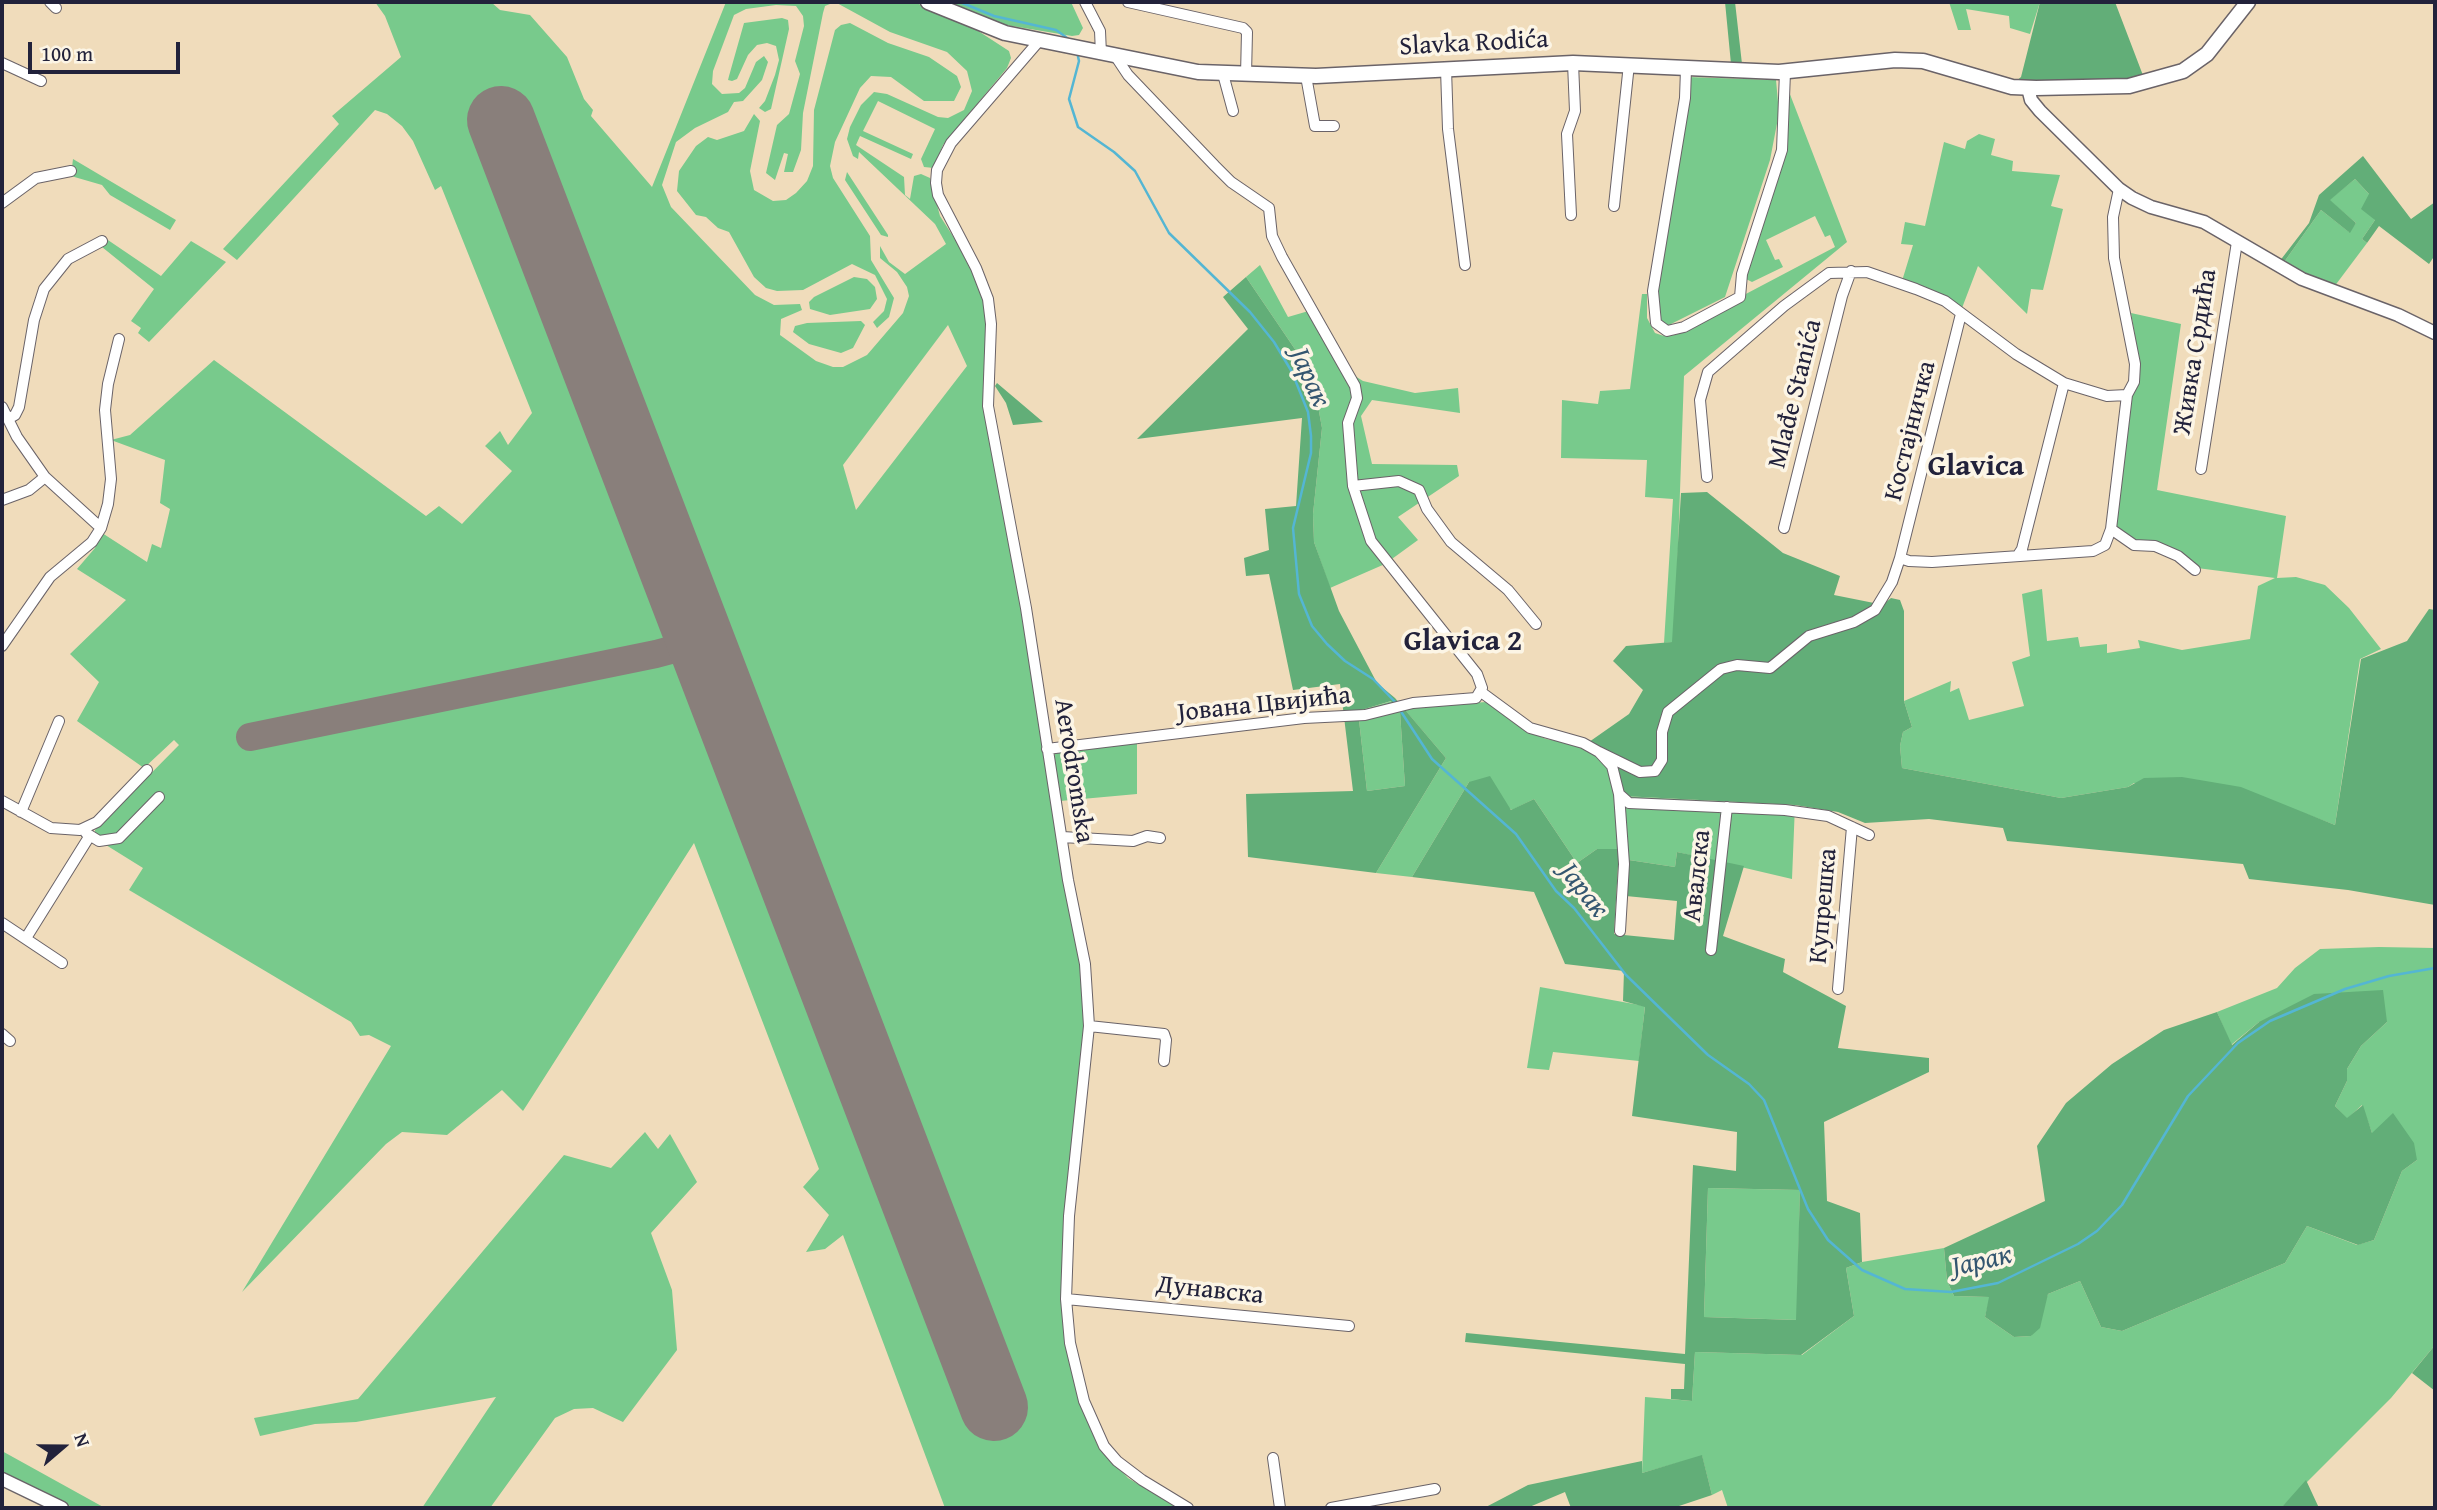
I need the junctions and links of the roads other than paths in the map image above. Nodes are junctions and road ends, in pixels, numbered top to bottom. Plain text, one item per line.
1 (928, 2) edge
2 (1085, 2) edge
3 (1128, 2) edge
4 (2248, 2) edge
5 (1039, 41) junction
6 (1101, 54) junction
7 (1116, 57) junction
8 (2, 63) edge
9 (1573, 63) junction
10 (1629, 64) junction
11 (1446, 69) junction
12 (1686, 69) junction
13 (1785, 72) junction
14 (1223, 74) junction
15 (1246, 75) junction
16 (1306, 76) junction
17 (41, 81) dead end
18 (2028, 88) junction
19 (1233, 111) dead end
20 (1334, 126) dead end
21 (71, 171) dead end
22 (2119, 189) junction
23 (2, 203) edge
24 (1614, 206) dead end
25 (1571, 215) dead end
26 (102, 241) dead end
27 (2237, 242) junction
28 (1465, 265) dead end
29 (1851, 271) junction
30 (1961, 314) junction
31 (2435, 333) edge
32 (119, 340) dead end
33 (2064, 383) junction
34 (2127, 395) junction
35 (2, 407) edge
36 (6, 422) edge
37 (2201, 469) dead end
38 (45, 477) junction
39 (1707, 477) dead end
40 (1353, 486) junction
41 (2, 500) edge
42 (101, 527) junction
43 (1783, 528) dead end
44 (2111, 529) junction
45 (2018, 555) junction
46 (1900, 558) junction
47 (2195, 570) dead end
48 (1536, 624) dead end
49 (2, 646) edge
50 (1481, 692) junction
51 (59, 721) dead end
52 (1047, 749) junction
53 (1599, 752) junction
54 (147, 770) dead end
55 (1619, 794) junction
56 (159, 797) dead end
57 (2, 803) edge
58 (1727, 807) junction
59 (21, 812) junction
60 (1852, 827) junction
61 (86, 833) junction
62 (1869, 835) dead end
63 (1062, 837) junction
64 (1160, 838) dead end
65 (2, 923) edge
66 (1620, 931) dead end
67 (26, 939) junction
68 (1711, 950) dead end
69 (62, 963) dead end
70 (1838, 989) dead end
71 (1089, 1026) junction
72 (1164, 1061) dead end
73 (1066, 1298) junction
74 (1349, 1326) dead end
75 (1273, 1458) dead end
76 (2, 1479) edge
77 (1435, 1489) dead end
78 (62, 1508) edge
79 (1188, 1508) edge
80 (1280, 1508) edge
81 (1331, 1508) edge

1 - 5 main road, Slavka Rodića
2 - 6 street
3 - 15 street
4 - 18 main road, Slavka Rodića
5 - 6 main road, Slavka Rodića
5 - 52 street, Aerodromska
6 - 7 main road, Slavka Rodića
7 - 14 main road, Slavka Rodića
7 - 40 street
8 - 17 street
9 - 10 main road, Slavka Rodića
9 - 11 main road, Slavka Rodića
9 - 25 street
10 - 12 main road, Slavka Rodića
10 - 24 street
11 - 16 main road, Slavka Rodića
11 - 28 street
12 - 13 main road, Slavka Rodića
12 - 13 street
13 - 18 main road, Slavka Rodića
14 - 15 main road, Slavka Rodića
14 - 19 street
15 - 16 main road, Slavka Rodića
16 - 20 street
18 - 22 main road, Живка Срдића
21 - 23 street
22 - 27 main road, Живка Срдића
22 - 34 street
26 - 36 street
27 - 31 main road, Живка Срдића
27 - 37 street, Живка Срдића
29 - 30 street
29 - 39 street
29 - 43 street, Mlađe Stanića
30 - 33 street
30 - 46 street, Костајничка
32 - 42 street
33 - 34 street
33 - 45 street
34 - 44 street
35 - 36 street
36 - 38 street
38 - 41 street
38 - 42 street
40 - 48 street
40 - 50 street
42 - 49 street
44 - 45 street
44 - 47 street
45 - 46 street
46 - 53 street, Костајничка
50 - 52 street, Јована Цвијића
50 - 53 street
51 - 59 street
52 - 63 street, Aerodromska
53 - 55 street
54 - 61 street
55 - 58 street
55 - 66 street
56 - 61 street
57 - 59 street
58 - 60 street
58 - 68 street, Авалска
59 - 61 street
60 - 62 street
60 - 70 street, Купрешка
61 - 67 street
63 - 64 street
63 - 71 street, Aerodromska
65 - 67 street
67 - 69 street
71 - 72 street
71 - 73 street, Aerodromska
73 - 74 street, Дунавска
73 - 79 street, Aerodromska
75 - 80 street
76 - 78 main road
77 - 81 street

